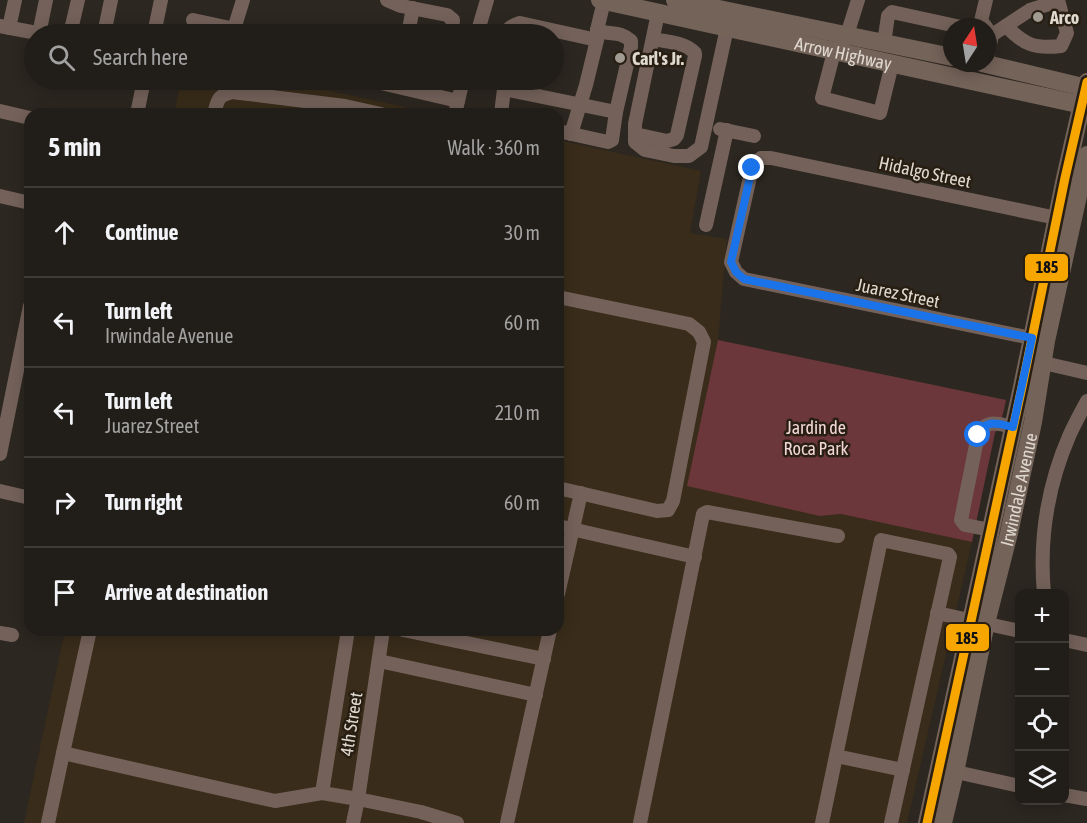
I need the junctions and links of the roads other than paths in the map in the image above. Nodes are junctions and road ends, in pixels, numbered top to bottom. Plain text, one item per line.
1 (15, 0) edge
2 (46, 0) edge
3 (78, 0) edge
4 (111, 0) edge
5 (161, 0) edge
6 (243, 0) edge
7 (387, 0) edge
8 (487, 0) edge
9 (602, 0) edge
10 (675, 0) edge
11 (857, 0) edge
12 (986, 0) edge
13 (1056, 0) edge
14 (705, 3) edge
15 (413, 8) junction
16 (658, 13) junction
17 (982, 18) edge
18 (193, 20) dead end
19 (943, 23) edge
20 (42, 24) edge
21 (72, 24) edge
22 (106, 24) edge
23 (156, 24) edge
24 (211, 24) edge
25 (236, 24) edge
26 (410, 24) edge
27 (453, 24) edge
28 (480, 24) edge
29 (1006, 26) junction
30 (5, 27) edge
31 (727, 28) junction
32 (997, 29) edge
33 (564, 30) edge
34 (24, 31) edge
35 (597, 35) junction
36 (847, 35) junction
37 (653, 39) junction
38 (884, 43) junction
39 (834, 52) junction
40 (943, 55) edge
41 (892, 64) junction
42 (997, 65) edge
43 (142, 90) edge
44 (412, 90) edge
45 (461, 90) edge
46 (501, 90) edge
47 (525, 90) edge
48 (1086, 94) edge
49 (580, 104) junction
50 (138, 108) edge
51 (216, 108) edge
52 (354, 108) edge
53 (453, 108) edge
54 (458, 108) edge
55 (501, 108) edge
56 (0, 111) edge
57 (616, 112) junction
58 (24, 117) edge
59 (706, 126) junction
60 (727, 130) junction
61 (565, 133) edge
62 (635, 134) junction
63 (754, 136) dead end
64 (1086, 164) edge
65 (0, 196) edge
66 (24, 201) edge
67 (1064, 220) junction
68 (706, 225) dead end
69 (744, 279) joint
70 (564, 298) edge
71 (24, 336) edge
72 (1039, 340) junction
73 (1035, 361) junction
74 (1087, 373) edge
75 (1087, 401) edge
76 (1013, 427) junction
77 (0, 454) edge
78 (564, 489) edge
79 (0, 491) edge
80 (581, 493) junction
81 (24, 497) edge
82 (564, 527) edge
83 (572, 529) junction
84 (991, 531) junction
85 (838, 536) dead end
86 (695, 557) junction
87 (564, 566) edge
88 (1044, 589) edge
89 (938, 613) junction
90 (979, 622) junction
91 (1015, 630) edge
92 (89, 636) edge
93 (347, 636) edge
94 (382, 636) edge
95 (432, 636) edge
96 (549, 636) edge
97 (1069, 641) edge
98 (1087, 645) edge
99 (544, 659) junction
100 (379, 661) junction
101 (536, 695) junction
102 (63, 753) junction
103 (836, 756) junction
104 (903, 770) junction
105 (947, 770) junction
106 (1015, 785) edge
107 (322, 793) junction
108 (1069, 796) edge
109 (358, 799) junction
110 (1087, 799) edge
111 (48, 823) edge
112 (353, 823) edge
113 (457, 823) edge
114 (507, 823) edge
115 (640, 823) edge
116 (822, 823) edge
117 (891, 823) edge
118 (927, 823) edge
119 (943, 823) edge

1 - 30 street
2 - 20 street
3 - 21 street
4 - 22 street
5 - 23 street
6 - 25 street
7 - 15 street
8 - 28 street
9 - 16 main road, Arrow Highway
9 - 35 street
10 - 14 main road, Arrow Highway
11 - 36 street
12 - 17 street
13 - 29 street
13 - 29 street
14 - 36 main road, Arrow Highway
15 - 26 street
15 - 27 street
16 - 31 main road, Arrow Highway
16 - 37 street
18 - 24 street
19 - 38 street
29 - 32 street
30 - 34 street
31 - 39 main road, Arrow Highway
31 - 59 street
33 - 35 street
35 - 49 street
35 - 57 street
36 - 38 main road, Arrow Highway
36 - 39 street
37 - 62 street
37 - 62 street
38 - 40 main road, Arrow Highway
39 - 41 main road, Arrow Highway
39 - 41 street
41 - 48 main road, Arrow Highway
42 - 48 main road
43 - 50 street
44 - 53 street
45 - 54 street
46 - 55 street
47 - 49 street
48 - 67 main road, Irwindale Avenue
49 - 57 street
49 - 61 street
51 - 52 street
56 - 58 street
57 - 61 street
59 - 60 street
59 - 62 street
60 - 63 street
60 - 68 street
64 - 67 main road, Irwindale Avenue
65 - 66 street
67 - 69 street, Hidalgo Street
67 - 72 main road, Irwindale Avenue
69 - 72 street, Juarez Street
70 - 80 street
71 - 77 street
72 - 73 main road, Irwindale Avenue
73 - 74 street
73 - 76 main road, Irwindale Avenue
73 - 90 main road, Irwindale Avenue
75 - 88 street
76 - 84 main road, Irwindale Avenue
76 - 84 street
78 - 80 street
79 - 81 street
80 - 83 street
82 - 83 street
83 - 86 street
83 - 87 street
84 - 90 main road, Irwindale Avenue
85 - 86 street
86 - 115 street
89 - 90 street
89 - 103 street
89 - 104 street
90 - 91 street
90 - 105 main road, Irwindale Avenue
92 - 102 street
93 - 107 street
94 - 100 street, 4th Street
95 - 99 street
96 - 99 street
97 - 98 street
99 - 101 street
100 - 101 street
100 - 109 street, 4th Street
101 - 114 street
102 - 107 street
102 - 111 street
103 - 104 street
103 - 116 street
104 - 117 street
105 - 106 street
105 - 118 main road, Irwindale Avenue
105 - 119 main road, Irwindale Avenue
107 - 109 street
108 - 110 street
109 - 112 street, 4th Street
109 - 113 street

